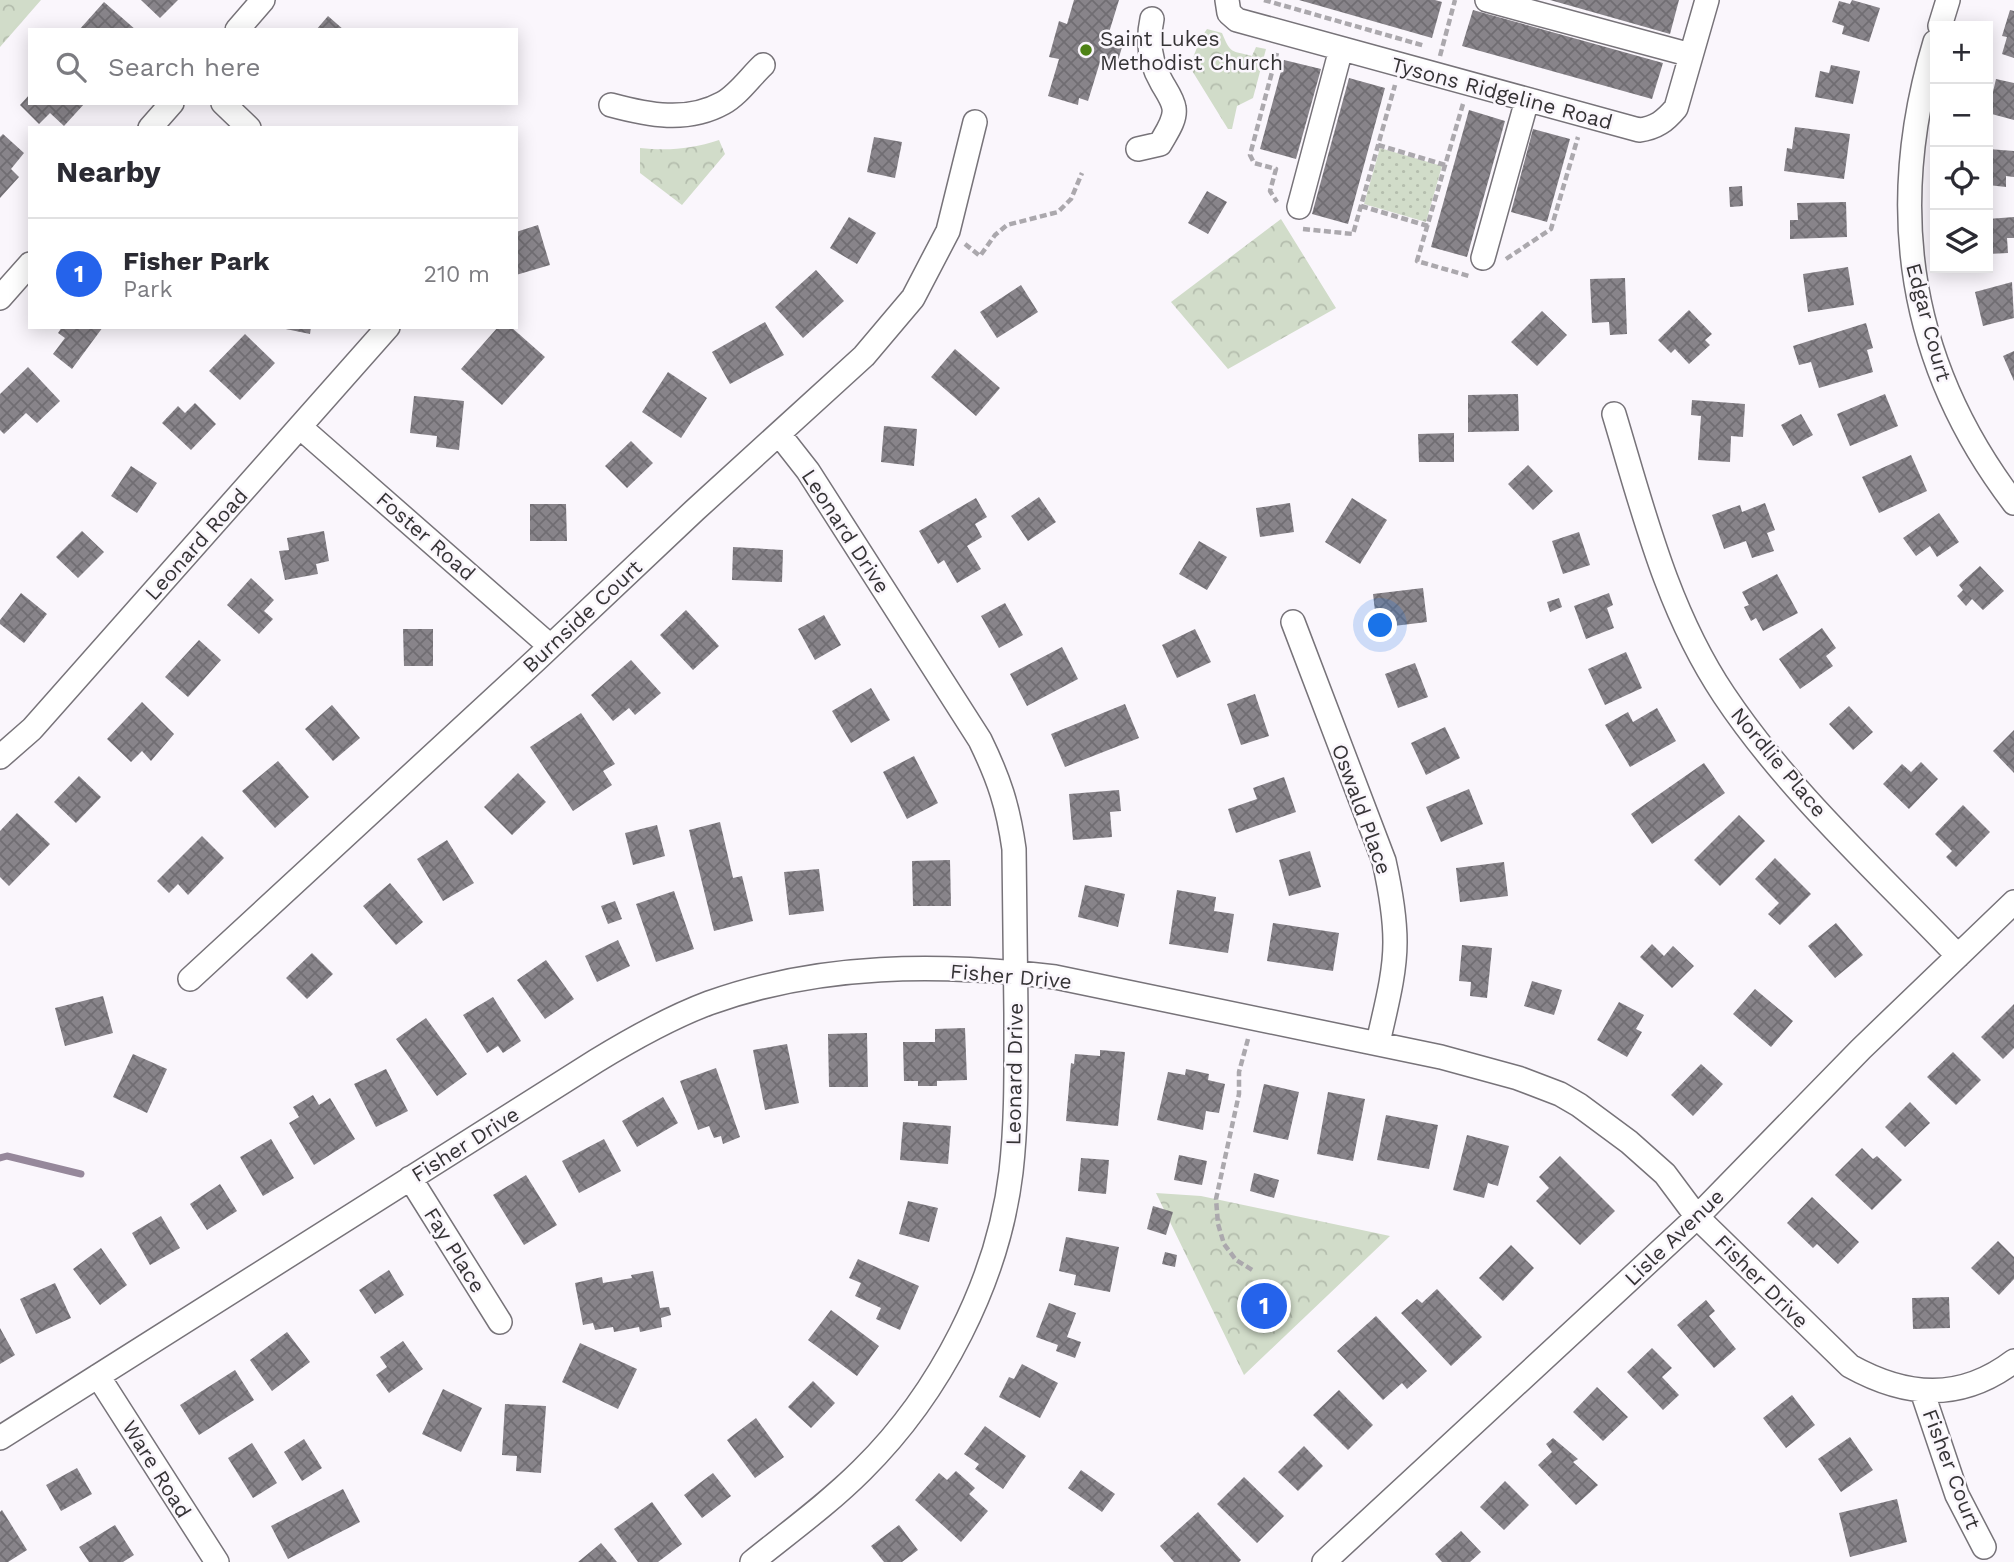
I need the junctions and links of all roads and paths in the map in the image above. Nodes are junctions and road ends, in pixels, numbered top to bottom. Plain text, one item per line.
1 (263, 0) edge
2 (1227, 0) edge
3 (1264, 0) edge
4 (1455, 0) edge
5 (1487, 0) edge
6 (1707, 0) edge
7 (1948, 0) edge
8 (1152, 19) dead end
9 (1942, 21) edge
10 (239, 28) edge
11 (1341, 49) junction
12 (1441, 51) junction
13 (1454, 54) dead end
14 (1289, 55) dead end
15 (1691, 55) junction
16 (1930, 58) edge
17 (763, 65) dead end
18 (1435, 75) junction
19 (1383, 81) dead end
20 (1395, 84) junction
21 (1408, 88) dead end
22 (1451, 100) dead end
23 (1527, 100) junction
24 (170, 105) edge
25 (225, 105) edge
26 (611, 105) dead end
27 (1475, 107) dead end
28 (975, 122) dead end
29 (152, 126) edge
30 (247, 126) edge
31 (1567, 134) dead end
32 (1578, 137) dead end
33 (1378, 145) junction
34 (1138, 149) dead end
35 (1446, 164) dead end
36 (1083, 173) dead end
37 (1361, 206) junction
38 (1292, 213) junction
39 (1428, 226) dead end
40 (948, 231) junction
41 (1483, 258) dead end
42 (28, 266) edge
43 (0, 298) edge
44 (386, 329) edge
45 (1615, 414) dead end
46 (300, 427) junction
47 (779, 434) junction
48 (2014, 503) edge
49 (1293, 622) dead end
50 (550, 646) junction
51 (0, 757) edge
52 (2014, 902) edge
53 (1958, 956) junction
54 (1015, 972) junction
55 (190, 979) dead end
56 (1254, 1018) junction
57 (1378, 1043) junction
58 (410, 1178) junction
59 (1697, 1217) junction
60 (1254, 1271) dead end
61 (500, 1322) dead end
62 (2014, 1361) edge
63 (98, 1376) junction
64 (1922, 1391) junction
65 (0, 1438) edge
66 (1984, 1547) dead end
67 (216, 1562) edge
68 (752, 1562) edge
69 (1324, 1562) edge

1 - 10 street
2 - 11 street, Tysons Ridgeline Road
3 - 12 path
4 - 12 path
5 - 15 street
6 - 15 street, Tysons Ridgeline Road
7 - 9 street
8 - 34 street
11 - 18 street, Tysons Ridgeline Road
11 - 38 street
12 - 13 path
12 - 18 path
14 - 38 path
15 - 23 street, Tysons Ridgeline Road
16 - 48 street, Edgar Court
17 - 26 street
18 - 23 street, Tysons Ridgeline Road
19 - 20 path
20 - 21 path
20 - 33 path
22 - 27 path
23 - 41 street
24 - 29 street
25 - 30 street
28 - 40 street, Burnside Court
31 - 32 path
33 - 35 path
33 - 37 path
36 - 40 path
37 - 38 path
37 - 39 path
40 - 47 street, Burnside Court
42 - 43 street
44 - 46 street, Leonard Road
45 - 53 street, Nordlie Place
46 - 50 street, Foster Road
46 - 51 street, Leonard Road
47 - 50 street, Burnside Court
47 - 54 street, Leonard Drive
49 - 57 street, Oswald Place
50 - 55 street, Burnside Court
52 - 53 street, Lisle Avenue
53 - 59 street, Lisle Avenue
54 - 56 street, Fisher Drive
54 - 58 street, Fisher Drive
54 - 68 street, Leonard Drive
56 - 57 street, Fisher Drive
56 - 60 path
57 - 59 street, Fisher Drive
58 - 61 street, Fay Place
58 - 63 street, Fisher Drive
59 - 64 street, Fisher Drive
59 - 69 street, Lisle Avenue
62 - 64 street, Fisher Drive
63 - 65 street, Fisher Drive
63 - 67 street, Ware Road
64 - 66 street, Fisher Court

